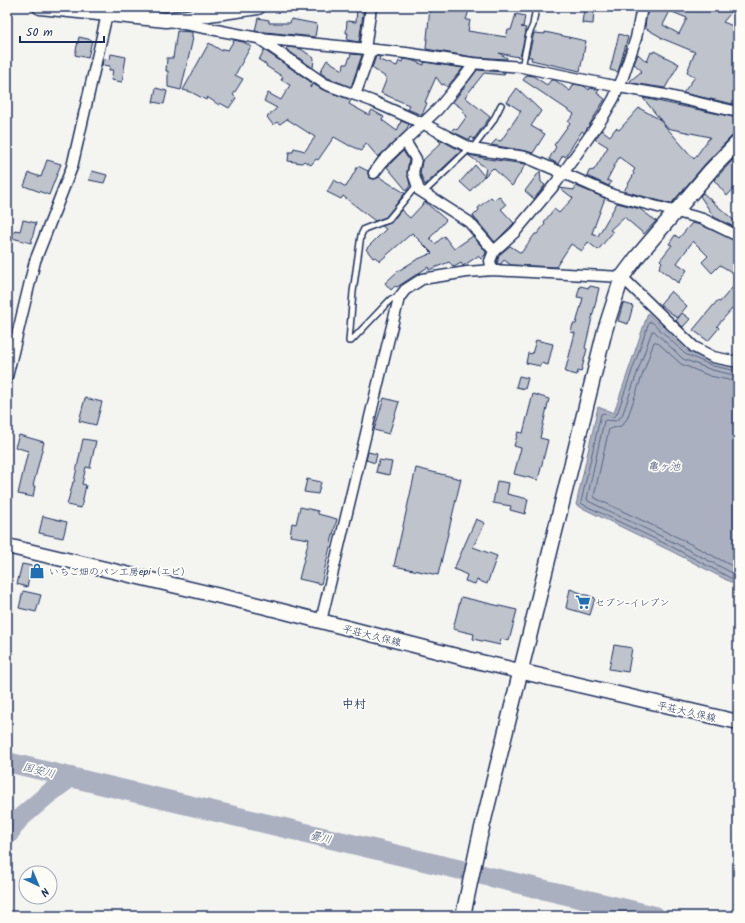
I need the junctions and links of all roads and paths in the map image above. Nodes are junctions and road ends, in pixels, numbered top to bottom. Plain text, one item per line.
1 (40, 7) edge
2 (258, 7) edge
3 (371, 7) edge
4 (536, 7) edge
5 (642, 7) edge
6 (107, 14) junction
7 (166, 20) junction
8 (258, 38) junction
9 (368, 49) junction
10 (472, 63) junction
11 (522, 67) junction
12 (619, 87) junction
13 (355, 95) junction
14 (501, 105) dead end
15 (738, 112) edge
16 (424, 124) junction
17 (405, 141) junction
18 (471, 148) junction
19 (735, 149) edge
20 (374, 173) dead end
21 (563, 173) junction
22 (420, 189) junction
23 (676, 212) junction
24 (738, 236) edge
25 (494, 251) junction
26 (492, 270) junction
27 (622, 277) junction
28 (399, 298) junction
29 (738, 362) edge
30 (7, 377) edge
31 (7, 546) edge
32 (321, 621) junction
33 (520, 671) junction
34 (738, 722) edge
35 (464, 910) edge

1 - 6 street
2 - 7 street
3 - 9 street
4 - 11 lane
5 - 12 street
6 - 7 street
6 - 30 street
7 - 8 street
8 - 9 street
8 - 13 street
9 - 10 street
9 - 13 street
10 - 11 street
10 - 16 street
11 - 12 street
12 - 15 street
12 - 21 street
13 - 16 street
14 - 18 lane
16 - 17 street
16 - 18 street
17 - 20 street
17 - 22 street
18 - 21 street
18 - 22 lane
19 - 23 street
21 - 23 street
21 - 25 street
22 - 25 street
22 - 28 lane
23 - 24 street
23 - 27 street
25 - 26 street
26 - 27 street
26 - 28 street
27 - 29 street
27 - 33 street
28 - 32 street
31 - 32 street, 平荘大久保線
32 - 33 street, 平荘大久保線
33 - 34 street, 平荘大久保線
33 - 35 street

